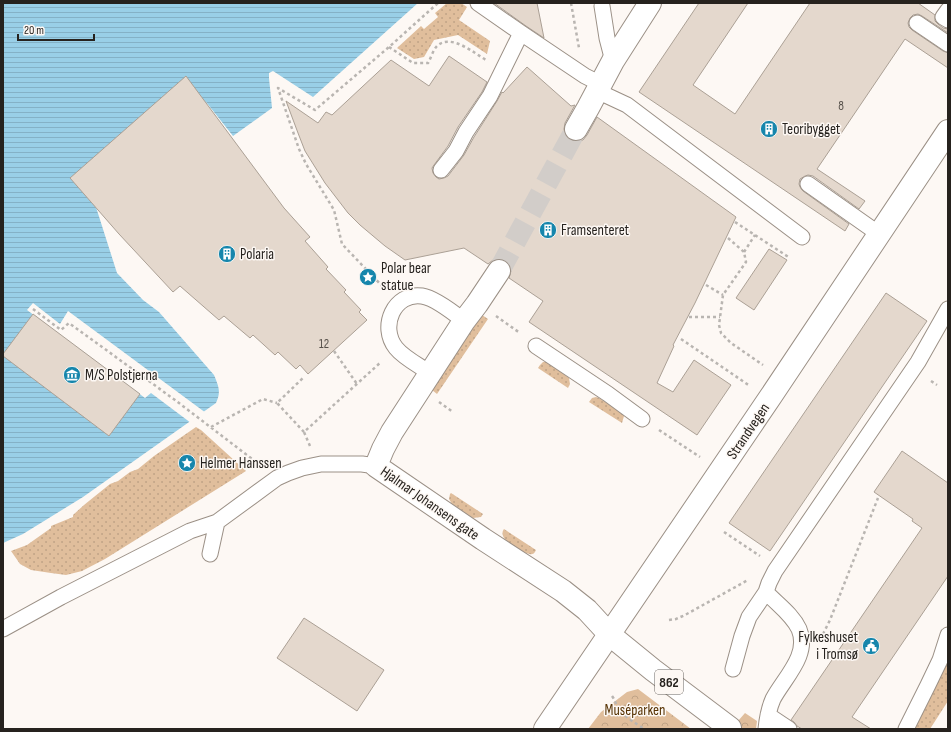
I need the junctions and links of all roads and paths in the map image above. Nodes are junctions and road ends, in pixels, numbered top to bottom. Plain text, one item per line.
1 (438, 3) edge
2 (478, 3) edge
3 (571, 3) edge
4 (650, 3) edge
5 (602, 6) dead end
6 (948, 10) edge
7 (948, 20) edge
8 (917, 23) dead end
9 (521, 33) junction
10 (948, 44) edge
11 (389, 47) junction
12 (612, 61) junction
13 (504, 67) junction
14 (594, 84) junction
15 (576, 130) tunnel mouth
16 (948, 131) edge
17 (440, 170) dead end
18 (808, 184) dead end
19 (735, 222) dead end
20 (879, 234) junction
21 (755, 235) junction
22 (802, 236) dead end
23 (728, 238) dead end
24 (744, 252) junction
25 (790, 258) dead end
26 (499, 271) tunnel mouth
27 (706, 285) dead end
28 (383, 287) dead end
29 (723, 296) junction
30 (948, 308) edge
31 (34, 310) dead end
32 (496, 316) dead end
33 (689, 317) dead end
34 (720, 317) junction
35 (464, 321) junction
36 (681, 339) dead end
37 (536, 346) joint
38 (334, 351) dead end
39 (381, 362) dead end
40 (764, 366) dead end
41 (430, 373) junction
42 (304, 376) dead end
43 (357, 384) junction
44 (751, 386) dead end
45 (438, 402) dead end
46 (277, 403) junction
47 (453, 412) dead end
48 (642, 419) joint
49 (211, 427) junction
50 (304, 432) junction
51 (310, 447) dead end
52 (701, 458) dead end
53 (376, 466) junction
54 (278, 478) junction
55 (878, 498) dead end
56 (218, 522) junction
57 (724, 532) dead end
58 (210, 554) dead end
59 (765, 559) dead end
60 (749, 579) dead end
61 (766, 592) junction
62 (669, 620) dead end
63 (3, 629) edge
64 (948, 634) edge
65 (610, 635) junction
66 (821, 638) dead end
67 (733, 669) dead end
68 (612, 696) dead end
69 (767, 722) edge
70 (730, 728) dead end
71 (545, 729) edge
72 (644, 729) edge
73 (789, 729) edge
74 (906, 729) edge

1 - 11 path
2 - 9 lane
3 - 14 path
4 - 12 street
5 - 12 lane
6 - 7 lane
8 - 10 lane
9 - 13 lane
9 - 14 lane
11 - 13 path
11 - 28 path
12 - 14 street
13 - 17 lane
14 - 15 street
14 - 22 lane
16 - 20 street, Strandvegen
18 - 20 lane
19 - 21 path
20 - 65 street, Strandvegen
21 - 24 path
21 - 25 path
23 - 24 path
24 - 29 path
26 - 35 street, Hjalmar Johansens gate
27 - 29 path
29 - 34 path
30 - 61 lane
31 - 49 path
32 - 37 path
33 - 34 path
34 - 40 path
35 - 41 street, Hjalmar Johansens gate
35 - 41 lane
36 - 44 path
37 - 48 lane
38 - 43 path
39 - 43 path
41 - 53 street, Hjalmar Johansens gate
42 - 46 path
43 - 50 path
45 - 47 path
46 - 49 path
46 - 50 path
48 - 52 path
49 - 54 path
50 - 51 path
53 - 54 lane
53 - 65 street, Hjalmar Johansens gate
54 - 56 lane
55 - 66 path
56 - 58 lane
56 - 63 lane
57 - 59 path
60 - 62 path
61 - 67 lane
61 - 69 lane
64 - 74 lane
65 - 70 street, 862
65 - 71 street, Strandvegen
68 - 72 path
69 - 73 lane

